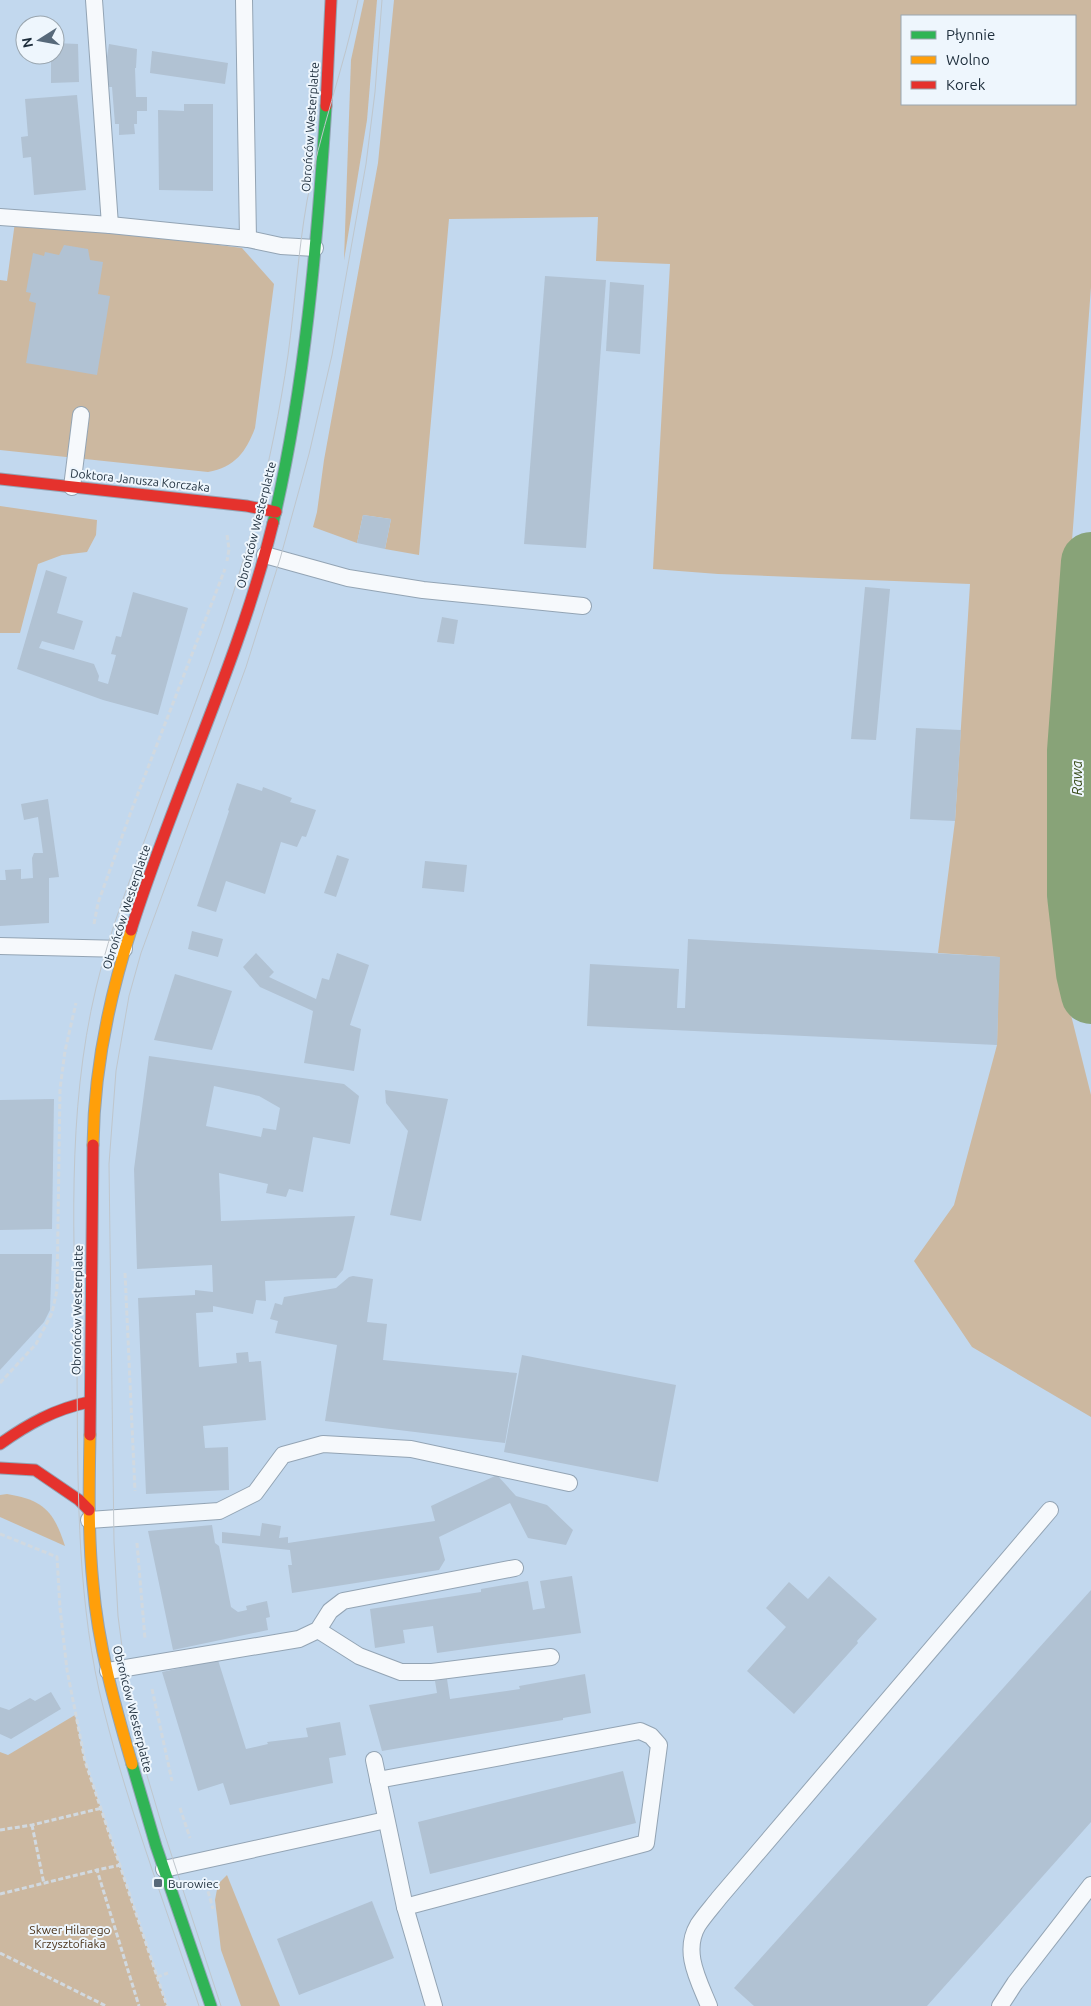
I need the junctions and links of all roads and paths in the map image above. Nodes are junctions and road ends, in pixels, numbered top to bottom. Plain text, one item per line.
1 (94, 0) edge
2 (244, 0) edge
3 (331, 0) edge
4 (0, 217) edge
5 (110, 225) junction
6 (248, 239) junction
7 (315, 248) junction
8 (81, 415) dead end
9 (0, 479) edge
10 (72, 487) junction
11 (276, 512) junction
12 (223, 530) dead end
13 (265, 555) junction
14 (583, 606) dead end
15 (0, 946) edge
16 (90, 948) junction
17 (124, 949) junction
18 (78, 995) dead end
19 (124, 1267) dead end
20 (0, 1383) edge
21 (89, 1402) junction
22 (0, 1444) edge
23 (0, 1468) edge
24 (568, 1483) dead end
25 (1050, 1510) dead end
26 (89, 1515) junction
27 (136, 1517) junction
28 (0, 1534) edge
29 (516, 1568) dead end
30 (318, 1630) junction
31 (551, 1657) dead end
32 (148, 1665) junction
33 (108, 1671) junction
34 (374, 1760) dead end
35 (378, 1780) junction
36 (172, 1782) dead end
37 (177, 1800) dead end
38 (102, 1808) junction
39 (386, 1820) junction
40 (32, 1826) junction
41 (0, 1830) edge
42 (198, 1861) junction
43 (121, 1864) junction
44 (164, 1869) junction
45 (97, 1870) junction
46 (44, 1884) junction
47 (1091, 1885) edge
48 (0, 1894) edge
49 (405, 1907) junction
50 (214, 1918) dead end
51 (0, 1953) edge
52 (106, 2006) edge
53 (139, 2006) edge
54 (167, 2006) edge
55 (211, 2006) edge
56 (434, 2006) edge
57 (709, 2006) edge
58 (1000, 2006) edge

1 - 5 lane
2 - 6 lane
3 - 7 street, Obrońców Westerplatte
4 - 5 lane
5 - 6 lane
6 - 7 lane
7 - 11 street, Obrońców Westerplatte
8 - 10 lane
9 - 10 street, Doktora Janusza Korczaka
10 - 11 street, Doktora Janusza Korczaka
11 - 13 street, Obrońców Westerplatte
12 - 16 path
13 - 14 lane
13 - 17 street, Obrońców Westerplatte
15 - 16 lane
16 - 17 lane
17 - 21 street, Obrońców Westerplatte
18 - 20 path
19 - 27 path
21 - 22 street
21 - 26 street, Obrońców Westerplatte
23 - 26 street
24 - 27 lane
25 - 57 lane
26 - 27 lane
26 - 33 street, Obrońców Westerplatte
27 - 32 path
28 - 38 path
29 - 30 lane
30 - 31 lane
30 - 32 lane
32 - 33 lane
32 - 36 path
33 - 44 street, Obrońców Westerplatte
34 - 35 lane
35 - 39 lane
35 - 49 lane
37 - 42 path
38 - 40 path
38 - 43 path
39 - 42 lane
39 - 49 lane
40 - 41 path
40 - 46 path
42 - 44 lane
42 - 50 path
43 - 45 path
43 - 54 path
44 - 55 street, Obrońców Westerplatte
45 - 46 path
45 - 53 path
46 - 48 path
47 - 58 lane
49 - 56 lane
51 - 52 path

